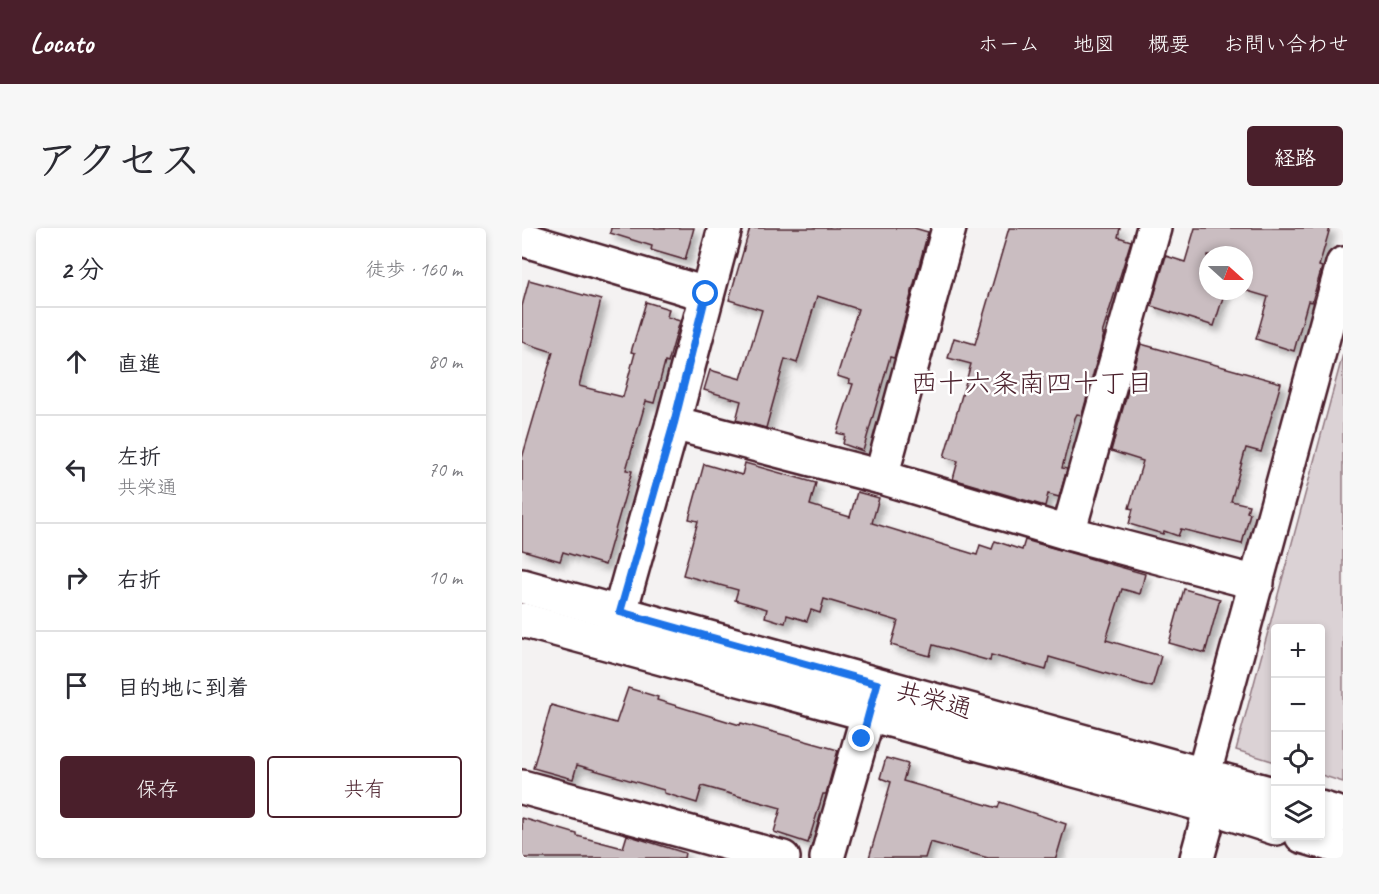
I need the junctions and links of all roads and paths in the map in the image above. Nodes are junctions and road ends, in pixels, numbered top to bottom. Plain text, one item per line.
1 (725, 228) edge
2 (949, 228) edge
3 (1154, 228) edge
4 (522, 239) edge
5 (1343, 264) edge
6 (706, 294) junction
7 (674, 423) junction
8 (881, 477) junction
9 (1068, 533) junction
10 (1257, 583) junction
11 (524, 593) edge
12 (620, 612) junction
13 (522, 620) edge
14 (611, 644) junction
15 (873, 699) junction
16 (1211, 786) junction
17 (522, 787) edge
18 (1271, 794) edge
19 (1325, 810) edge
20 (1343, 815) edge
21 (1271, 825) edge
22 (1316, 840) edge
23 (1343, 848) edge
24 (783, 858) edge
25 (827, 858) edge
26 (1197, 858) edge

1 - 6 street
2 - 8 street
3 - 9 street
4 - 6 street
5 - 10 street
6 - 7 street
7 - 8 street
7 - 12 street
8 - 9 street
9 - 10 street
10 - 16 street
11 - 12 street, 共栄通
12 - 14 street
12 - 15 street, 共栄通
13 - 14 street, 共栄通
14 - 15 street, 共栄通
15 - 16 street, 共栄通
15 - 25 street
16 - 18 street, 共栄通
16 - 21 street, 共栄通
16 - 26 street
17 - 24 street
19 - 20 street
22 - 23 street

